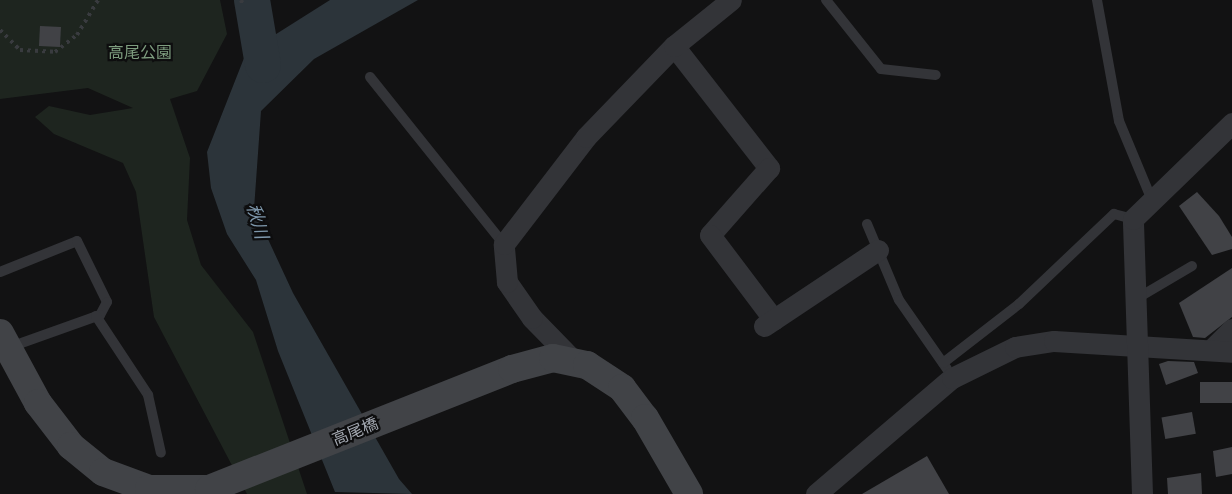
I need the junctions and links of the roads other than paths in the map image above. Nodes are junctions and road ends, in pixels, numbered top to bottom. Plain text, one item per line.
1 (732, 0) edge
2 (825, 0) edge
3 (1098, 0) edge
4 (674, 46) junction
5 (936, 75) dead end
6 (370, 77) dead end
7 (1232, 123) edge
8 (1152, 198) junction
9 (1132, 219) junction
10 (867, 224) dead end
11 (504, 244) junction
12 (878, 250) junction
13 (1192, 266) dead end
14 (0, 272) edge
15 (1136, 299) junction
16 (96, 316) junction
17 (1232, 329) edge
18 (4, 340) edge
19 (1138, 345) junction
20 (1222, 350) edge
21 (574, 361) junction
22 (948, 371) junction
23 (161, 453) dead end
24 (117, 488) edge
25 (209, 492) edge
26 (689, 494) edge
27 (816, 494) edge
28 (1142, 494) edge

1 - 4 street
2 - 5 lane
3 - 8 lane
4 - 11 street
4 - 12 street
6 - 11 lane
7 - 8 street
8 - 9 street
9 - 15 street
9 - 22 lane
10 - 12 lane
11 - 21 street
12 - 22 lane
13 - 15 lane
14 - 16 lane
15 - 19 street
16 - 18 lane
16 - 23 lane
17 - 20 street
18 - 24 street, 高尾橋
19 - 20 street
19 - 22 street
19 - 28 street
21 - 25 street, 高尾橋
21 - 26 street
22 - 27 street
24 - 25 street, 高尾橋

